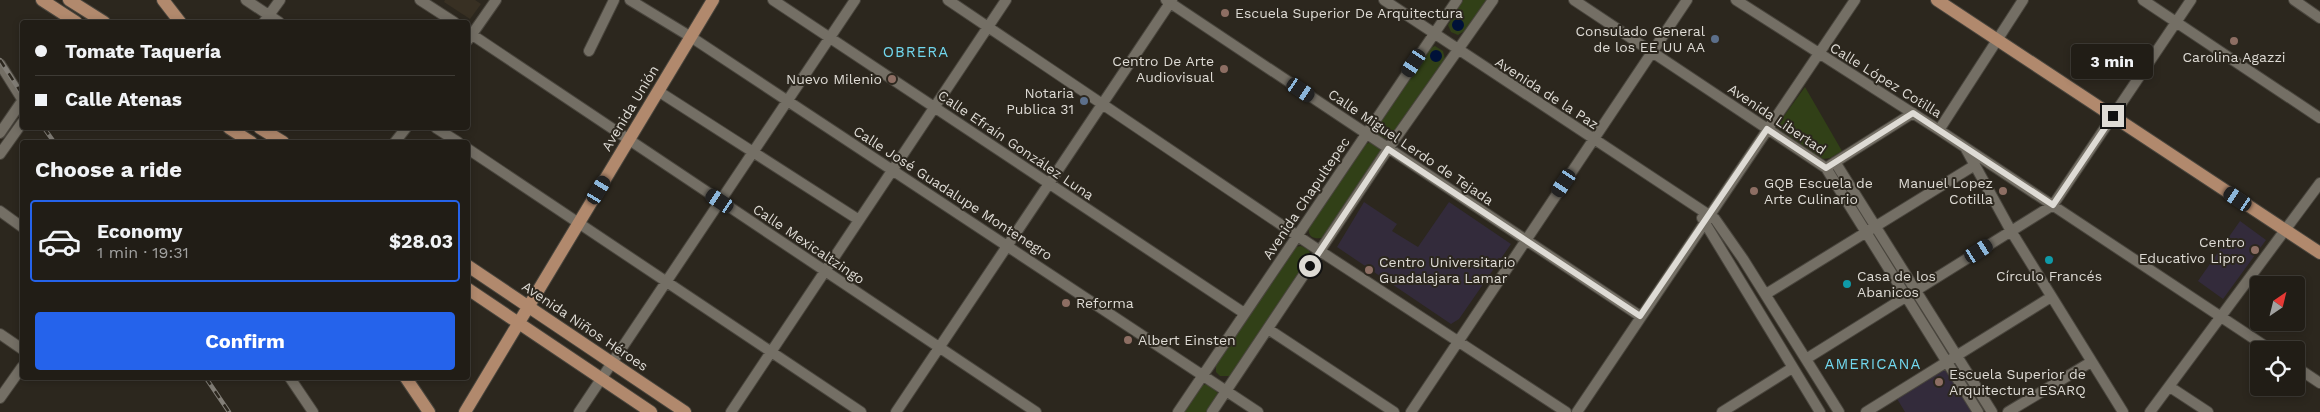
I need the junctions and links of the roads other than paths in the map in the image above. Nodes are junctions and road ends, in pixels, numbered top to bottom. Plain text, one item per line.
1 (42, 0) edge
2 (69, 0) edge
3 (80, 0) edge
4 (246, 0) edge
5 (280, 0) edge
6 (420, 0) edge
7 (496, 0) edge
8 (614, 0) edge
9 (630, 0) edge
10 (713, 0) edge
11 (773, 0) edge
12 (855, 0) edge
13 (948, 0) edge
14 (1006, 0) edge
15 (1384, 0) edge
16 (1457, 0) edge
17 (1493, 0) edge
18 (1574, 0) edge
19 (1687, 0) edge
20 (1736, 0) edge
21 (1855, 0) edge
22 (1937, 0) edge
23 (2023, 0) edge
24 (2143, 0) edge
25 (2191, 0) edge
26 (1170, 1) edge
27 (2299, 2) edge
28 (165, 3) edge
29 (2320, 18) edge
30 (266, 19) edge
31 (73, 20) edge
32 (102, 20) edge
33 (103, 20) edge
34 (172, 20) edge
35 (178, 20) edge
36 (451, 20) edge
37 (2176, 22) junction
38 (988, 27) junction
39 (470, 34) edge
40 (1434, 34) junction
41 (470, 36) edge
42 (691, 37) junction
43 (830, 38) junction
44 (1996, 39) junction
45 (1458, 50) junction
46 (589, 51) dead end
47 (1652, 52) junction
48 (1819, 54) junction
49 (0, 64) edge
50 (658, 91) junction
51 (20, 97) edge
52 (788, 101) junction
53 (20, 103) edge
54 (1102, 104) junction
55 (934, 107) junction
56 (1913, 113) junction
57 (2113, 116) junction
58 (2320, 118) edge
59 (20, 126) edge
60 (1767, 129) junction
61 (232, 130) edge
62 (263, 130) edge
63 (404, 130) edge
64 (439, 130) edge
65 (1939, 130) junction
66 (0, 133) edge
67 (1366, 134) junction
68 (243, 139) edge
69 (280, 140) edge
70 (397, 140) edge
71 (455, 140) edge
72 (629, 140) junction
73 (1593, 140) junction
74 (1965, 146) junction
75 (1388, 149) junction
76 (470, 150) edge
77 (753, 152) junction
78 (0, 154) edge
79 (1830, 165) junction
80 (1974, 165) junction
81 (893, 170) junction
82 (2320, 183) edge
83 (1049, 184) junction
84 (720, 201) junction
85 (2053, 205) junction
86 (0, 211) edge
87 (1707, 218) junction
88 (859, 220) junction
89 (579, 223) junction
90 (20, 226) edge
91 (1876, 226) junction
92 (2286, 230) junction
93 (1866, 232) junction
94 (2011, 232) junction
95 (1298, 236) junction
96 (1526, 240) junction
97 (1008, 246) junction
98 (1320, 251) junction
99 (2320, 253) edge
100 (470, 267) edge
101 (825, 271) junction
102 (666, 282) junction
103 (470, 290) edge
104 (1916, 291) junction
105 (1766, 294) junction
106 (1906, 297) junction
107 (2051, 297) junction
108 (528, 306) junction
109 (1244, 312) junction
110 (1640, 316) junction
111 (2222, 317) junction
112 (518, 323) junction
113 (1268, 329) junction
114 (0, 334) edge
115 (2258, 341) edge
116 (1458, 342) junction
117 (939, 347) junction
118 (20, 348) edge
119 (771, 352) junction
120 (1957, 356) junction
121 (1806, 359) junction
122 (1947, 362) junction
123 (2091, 362) junction
124 (612, 363) junction
125 (1792, 368) junction
126 (20, 370) edge
127 (2305, 373) edge
128 (1203, 375) junction
129 (601, 379) junction
130 (291, 380) edge
131 (407, 380) edge
132 (2320, 383) edge
133 (2170, 387) junction
134 (1227, 391) junction
135 (0, 398) edge
136 (313, 412) edge
137 (429, 412) edge
138 (465, 412) edge
139 (579, 412) edge
140 (651, 412) edge
141 (685, 412) edge
142 (731, 412) edge
143 (861, 412) edge
144 (896, 412) edge
145 (1036, 412) edge
146 (1178, 412) edge
147 (1212, 412) edge
148 (1258, 412) edge
149 (1394, 412) edge
150 (1411, 412) edge
151 (1566, 412) edge
152 (1577, 412) edge
153 (1722, 412) edge
154 (1820, 412) edge
155 (1839, 412) edge
156 (1866, 412) edge
157 (1978, 412) edge
158 (1992, 412) edge
159 (2008, 412) edge
160 (2123, 412) edge
161 (2150, 412) edge
162 (2208, 412) edge

1 - 31 main road
2 - 32 main road
3 - 33 street
4 - 30 street
5 - 30 street
6 - 36 street
7 - 39 street
8 - 46 street
9 - 42 street, Calle José Guadalupe Montenegro
10 - 42 main road, Avenida Unión
11 - 43 street, Calle Efraín González Luna
12 - 43 street
13 - 38 street
14 - 38 street
15 - 40 street, Avenida de la Paz
16 - 40 street, Avenida Chapultepec
17 - 45 street
18 - 47 street, Avenida Libertad
19 - 47 street
20 - 48 street, Calle López Cotilla
21 - 48 street
22 - 44 main road
23 - 44 street
24 - 37 street
25 - 37 street
26 - 54 street
26 - 67 street, Calle Miguel Lerdo de Tejada
27 - 29 street
28 - 34 main road
28 - 35 main road
37 - 57 street
37 - 58 street
38 - 54 street
38 - 55 street
40 - 45 street, Avenida de la Paz
40 - 67 street, Avenida Chapultepec
41 - 72 street, Calle Mexicaltzingo
42 - 50 main road, Avenida Unión
42 - 52 street, Calle José Guadalupe Montenegro
43 - 52 street
43 - 55 street, Calle Efraín González Luna
44 - 57 main road
44 - 65 street
45 - 73 street, Avenida de la Paz
45 - 75 street
47 - 60 street, Avenida Libertad
47 - 73 street
48 - 56 street, Calle López Cotilla
48 - 60 street
49 - 51 street
50 - 72 main road, Avenida Unión
50 - 77 street
52 - 77 street
52 - 81 street, Calle José Guadalupe Montenegro
53 - 66 street
54 - 83 street
54 - 95 street
55 - 81 street
55 - 83 street, Calle Efraín González Luna
56 - 65 street, Calle López Cotilla
56 - 79 street
57 - 85 street
57 - 92 main road
59 - 78 street
60 - 79 street, Avenida Libertad
60 - 87 street
61 - 68 main road
62 - 69 main road
63 - 70 street
64 - 71 street
65 - 74 street, Calle López Cotilla
67 - 75 street, Calle Miguel Lerdo de Tejada
67 - 95 street, Avenida Chapultepec
72 - 84 street, Calle Mexicaltzingo
72 - 89 main road, Avenida Unión
73 - 87 street, Avenida de la Paz
73 - 96 street
74 - 80 street
74 - 85 street, Calle López Cotilla
75 - 96 street, Calle Miguel Lerdo de Tejada
75 - 98 street
76 - 89 street
77 - 84 street
77 - 88 street
79 - 91 street, Avenida Libertad
79 - 93 street, Avenida Libertad
80 - 91 street
80 - 94 street
81 - 88 street
81 - 97 street, Calle José Guadalupe Montenegro
82 - 92 street
83 - 97 street
83 - 109 street, Calle Efraín González Luna
84 - 101 street, Calle Mexicaltzingo
84 - 102 street
85 - 94 street
85 - 111 street, Calle López Cotilla
86 - 90 street
87 - 105 street, Avenida de la Paz
87 - 110 street
87 - 125 street, Avenida de la Paz
88 - 101 street
89 - 102 street
89 - 108 main road, Avenida Unión
91 - 93 street
91 - 104 street, Avenida Libertad
92 - 99 main road
92 - 111 street
93 - 105 street
93 - 106 street, Avenida Libertad
94 - 104 street
94 - 107 street
95 - 98 street
95 - 109 street, Avenida Chapultepec
96 - 110 street, Calle Miguel Lerdo de Tejada
96 - 116 street
97 - 117 street
97 - 128 street, Calle José Guadalupe Montenegro
98 - 113 street
98 - 116 street
100 - 108 main road, Avenida Niños Héroes
101 - 117 street, Calle Mexicaltzingo
101 - 119 street
102 - 119 street
102 - 124 street
103 - 112 main road
104 - 106 street
104 - 120 street, Avenida Libertad
105 - 121 street, Avenida de la Paz
106 - 121 street
106 - 122 street, Avenida Libertad
107 - 120 street
107 - 123 street
108 - 112 main road, Avenida Unión
108 - 124 main road, Avenida Niños Héroes
109 - 128 street, Avenida Chapultepec
110 - 152 street
111 - 115 street, Calle López Cotilla
111 - 133 street
112 - 129 main road
112 - 138 main road, Avenida Unión
113 - 134 street
113 - 149 street
114 - 118 street
116 - 150 street
116 - 151 street
117 - 144 street
117 - 145 street, Calle Mexicaltzingo
119 - 142 street
119 - 143 street
120 - 122 street
120 - 158 street, Avenida Libertad
121 - 155 street, Avenida de la Paz
122 - 156 street
122 - 157 street, Avenida Libertad
123 - 159 street
123 - 160 street
124 - 129 street
124 - 141 main road, Avenida Niños Héroes
125 - 153 street
125 - 154 street, Avenida de la Paz
126 - 135 street
127 - 132 street
128 - 134 street, Calle José Guadalupe Montenegro
128 - 146 street, Avenida Chapultepec
129 - 139 street
129 - 140 main road
130 - 136 street
131 - 137 main road
133 - 161 street
133 - 162 street
134 - 147 street
134 - 148 street, Calle José Guadalupe Montenegro

